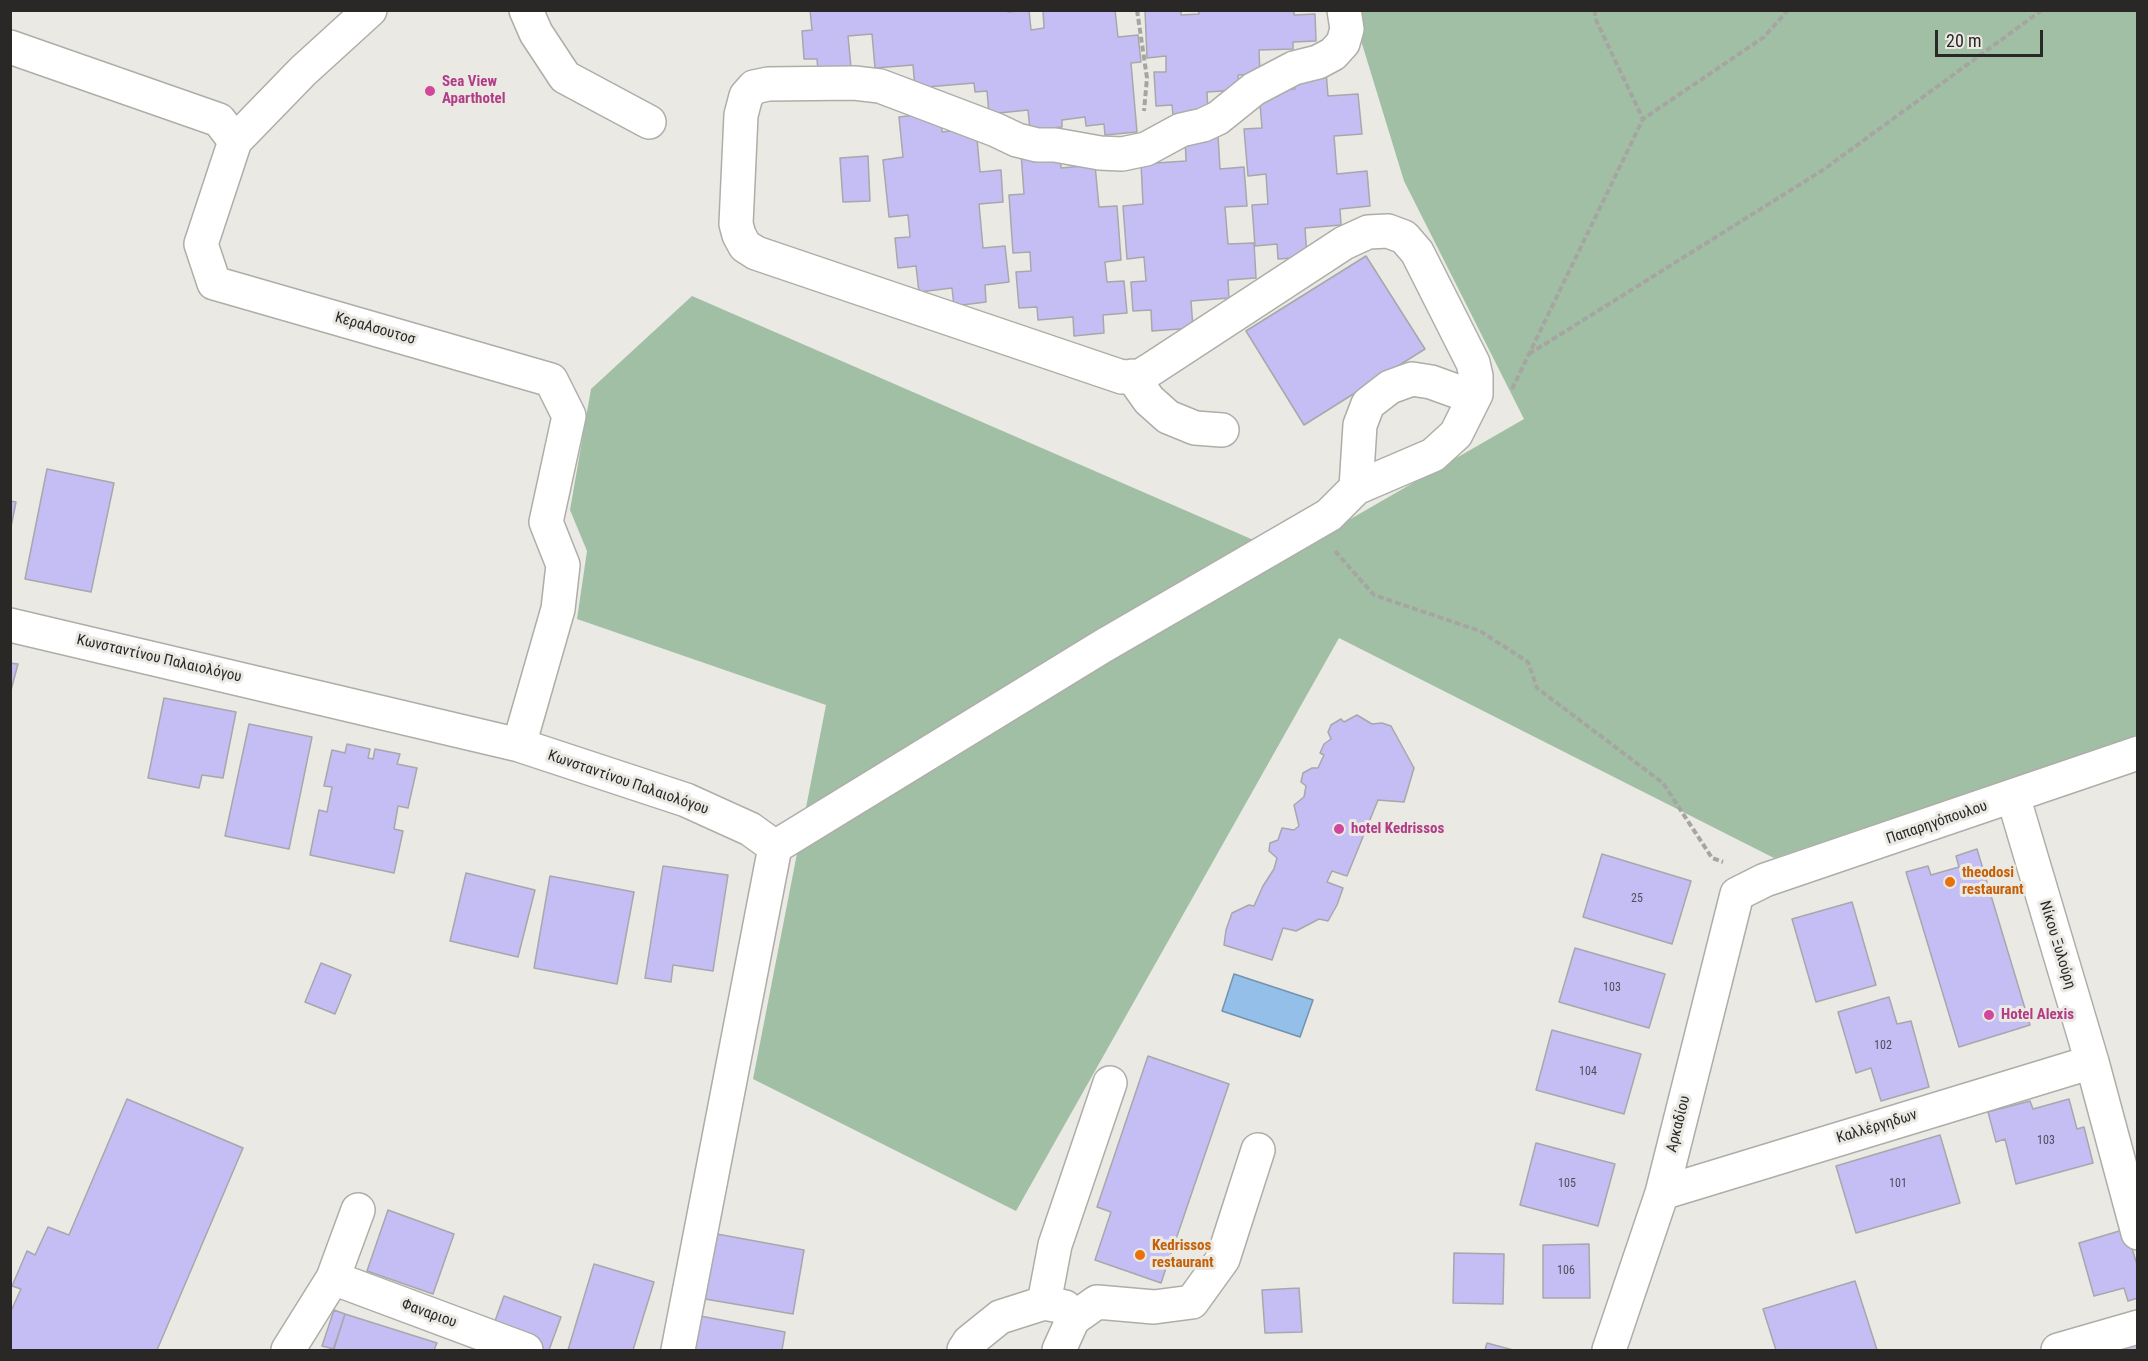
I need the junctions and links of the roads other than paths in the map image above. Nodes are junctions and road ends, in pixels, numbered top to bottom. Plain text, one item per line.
1 (370, 10) edge
2 (526, 10) edge
3 (1344, 10) edge
4 (10, 47) edge
5 (649, 122) dead end
6 (235, 141) junction
7 (1132, 376) junction
8 (1476, 394) junction
9 (1222, 430) dead end
10 (1356, 488) junction
11 (10, 625) edge
12 (519, 745) junction
13 (2138, 753) edge
14 (2013, 796) junction
15 (775, 847) junction
16 (1751, 887) joint
17 (2092, 1062) junction
18 (1110, 1083) dead end
19 (1258, 1150) dead end
20 (1662, 1192) junction
21 (358, 1210) dead end
22 (2138, 1233) edge
23 (333, 1278) junction
24 (1044, 1304) junction
25 (1084, 1311) junction
26 (2138, 1328) edge
27 (288, 1350) edge
28 (526, 1350) edge
29 (678, 1350) edge
30 (964, 1350) edge
31 (1059, 1350) edge
32 (1609, 1350) edge
33 (2058, 1350) edge

1 - 6 street
2 - 5 street
3 - 7 street
4 - 6 street
6 - 12 street, ΚεραΑσουτοσ
7 - 8 street
7 - 9 street
8 - 10 street
8 - 10 street
10 - 15 street
11 - 12 street, Κωνσταντίνου Παλαιολόγου
12 - 15 street, Κωνσταντίνου Παλαιολόγου
13 - 14 street, Παπαρηγόπουλου
14 - 16 street, Παπαρηγόπουλου
14 - 17 street, Νίκου Ξυλούρη
15 - 29 street
16 - 20 street, Αρκαδίου
17 - 20 street, Καλλέργηδων
17 - 22 street, Νίκου Ξυλούρη
18 - 24 street
19 - 25 street
20 - 32 street, Αρκαδίου
21 - 23 street
23 - 27 street
23 - 28 street, Φαναριου
24 - 25 street
24 - 30 street
25 - 31 street
26 - 33 street

